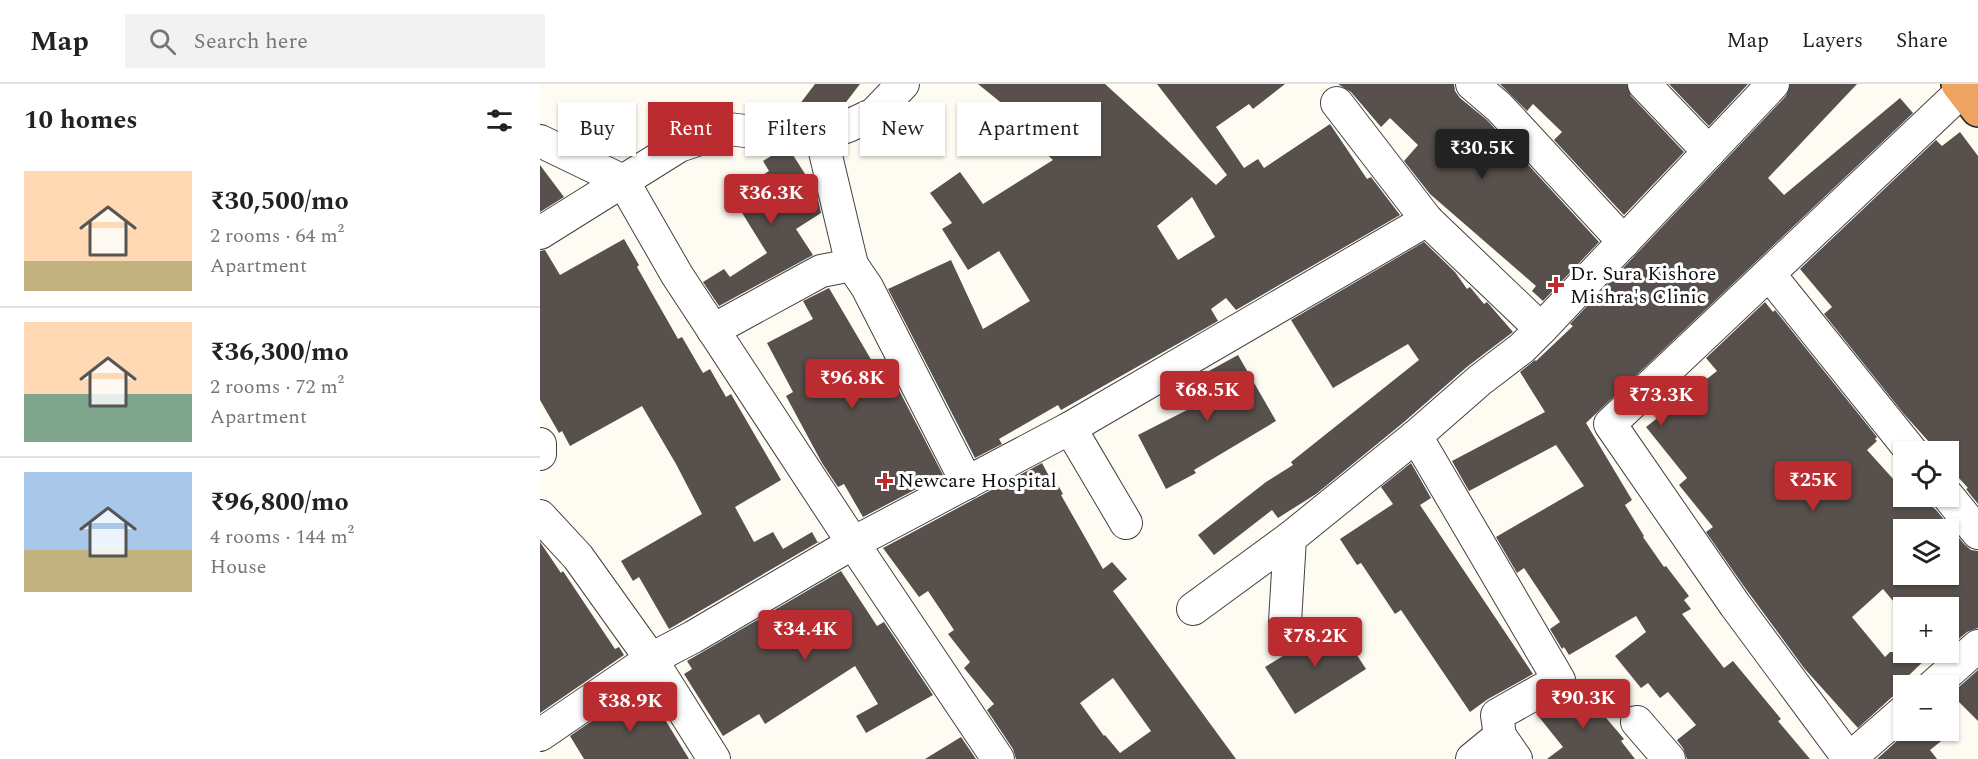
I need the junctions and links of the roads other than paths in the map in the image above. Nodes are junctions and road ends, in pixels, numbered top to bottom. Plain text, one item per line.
1 (903, 84) edge
2 (1472, 84) edge
3 (1644, 84) edge
4 (1773, 84) edge
5 (1966, 94) edge
6 (1337, 103) dead end
7 (848, 126) edge
8 (745, 131) edge
9 (540, 141) edge
10 (1709, 152) junction
11 (826, 156) edge
12 (623, 181) junction
13 (1427, 220) junction
14 (540, 233) edge
15 (1624, 242) junction
16 (852, 265) junction
17 (1769, 274) junction
18 (1541, 329) junction
19 (713, 330) junction
20 (1070, 428) junction
21 (1416, 436) junction
22 (1903, 441) edge
23 (540, 444) edge
24 (540, 454) edge
25 (967, 483) junction
26 (1957, 507) edge
27 (540, 516) edge
28 (1126, 522) dead end
29 (1978, 534) edge
30 (1290, 538) junction
31 (853, 543) junction
32 (1193, 609) dead end
33 (1285, 622) dead end
34 (1978, 646) edge
35 (651, 659) junction
36 (1945, 675) edge
37 (1893, 721) edge
38 (1637, 722) dead end
39 (540, 735) edge
40 (1508, 748) edge
41 (714, 759) edge
42 (998, 759) edge
43 (1472, 759) edge
44 (1670, 759) edge

1 - 7 street
2 - 15 street
3 - 10 street
4 - 10 street
5 - 17 street
6 - 13 street
8 - 12 street
9 - 12 street
10 - 15 street
11 - 16 street
12 - 14 street
12 - 19 street
13 - 18 street
13 - 20 street
15 - 18 street
16 - 19 street
16 - 25 street
17 - 22 street
17 - 37 street
18 - 21 street
19 - 31 street
20 - 25 street
20 - 28 street
21 - 30 street
21 - 40 street
23 - 24 street
25 - 31 street
26 - 29 street
27 - 35 street
30 - 32 street
30 - 33 street
31 - 35 street
31 - 42 street
34 - 36 street
35 - 39 street
35 - 41 street
38 - 44 street
40 - 43 street

